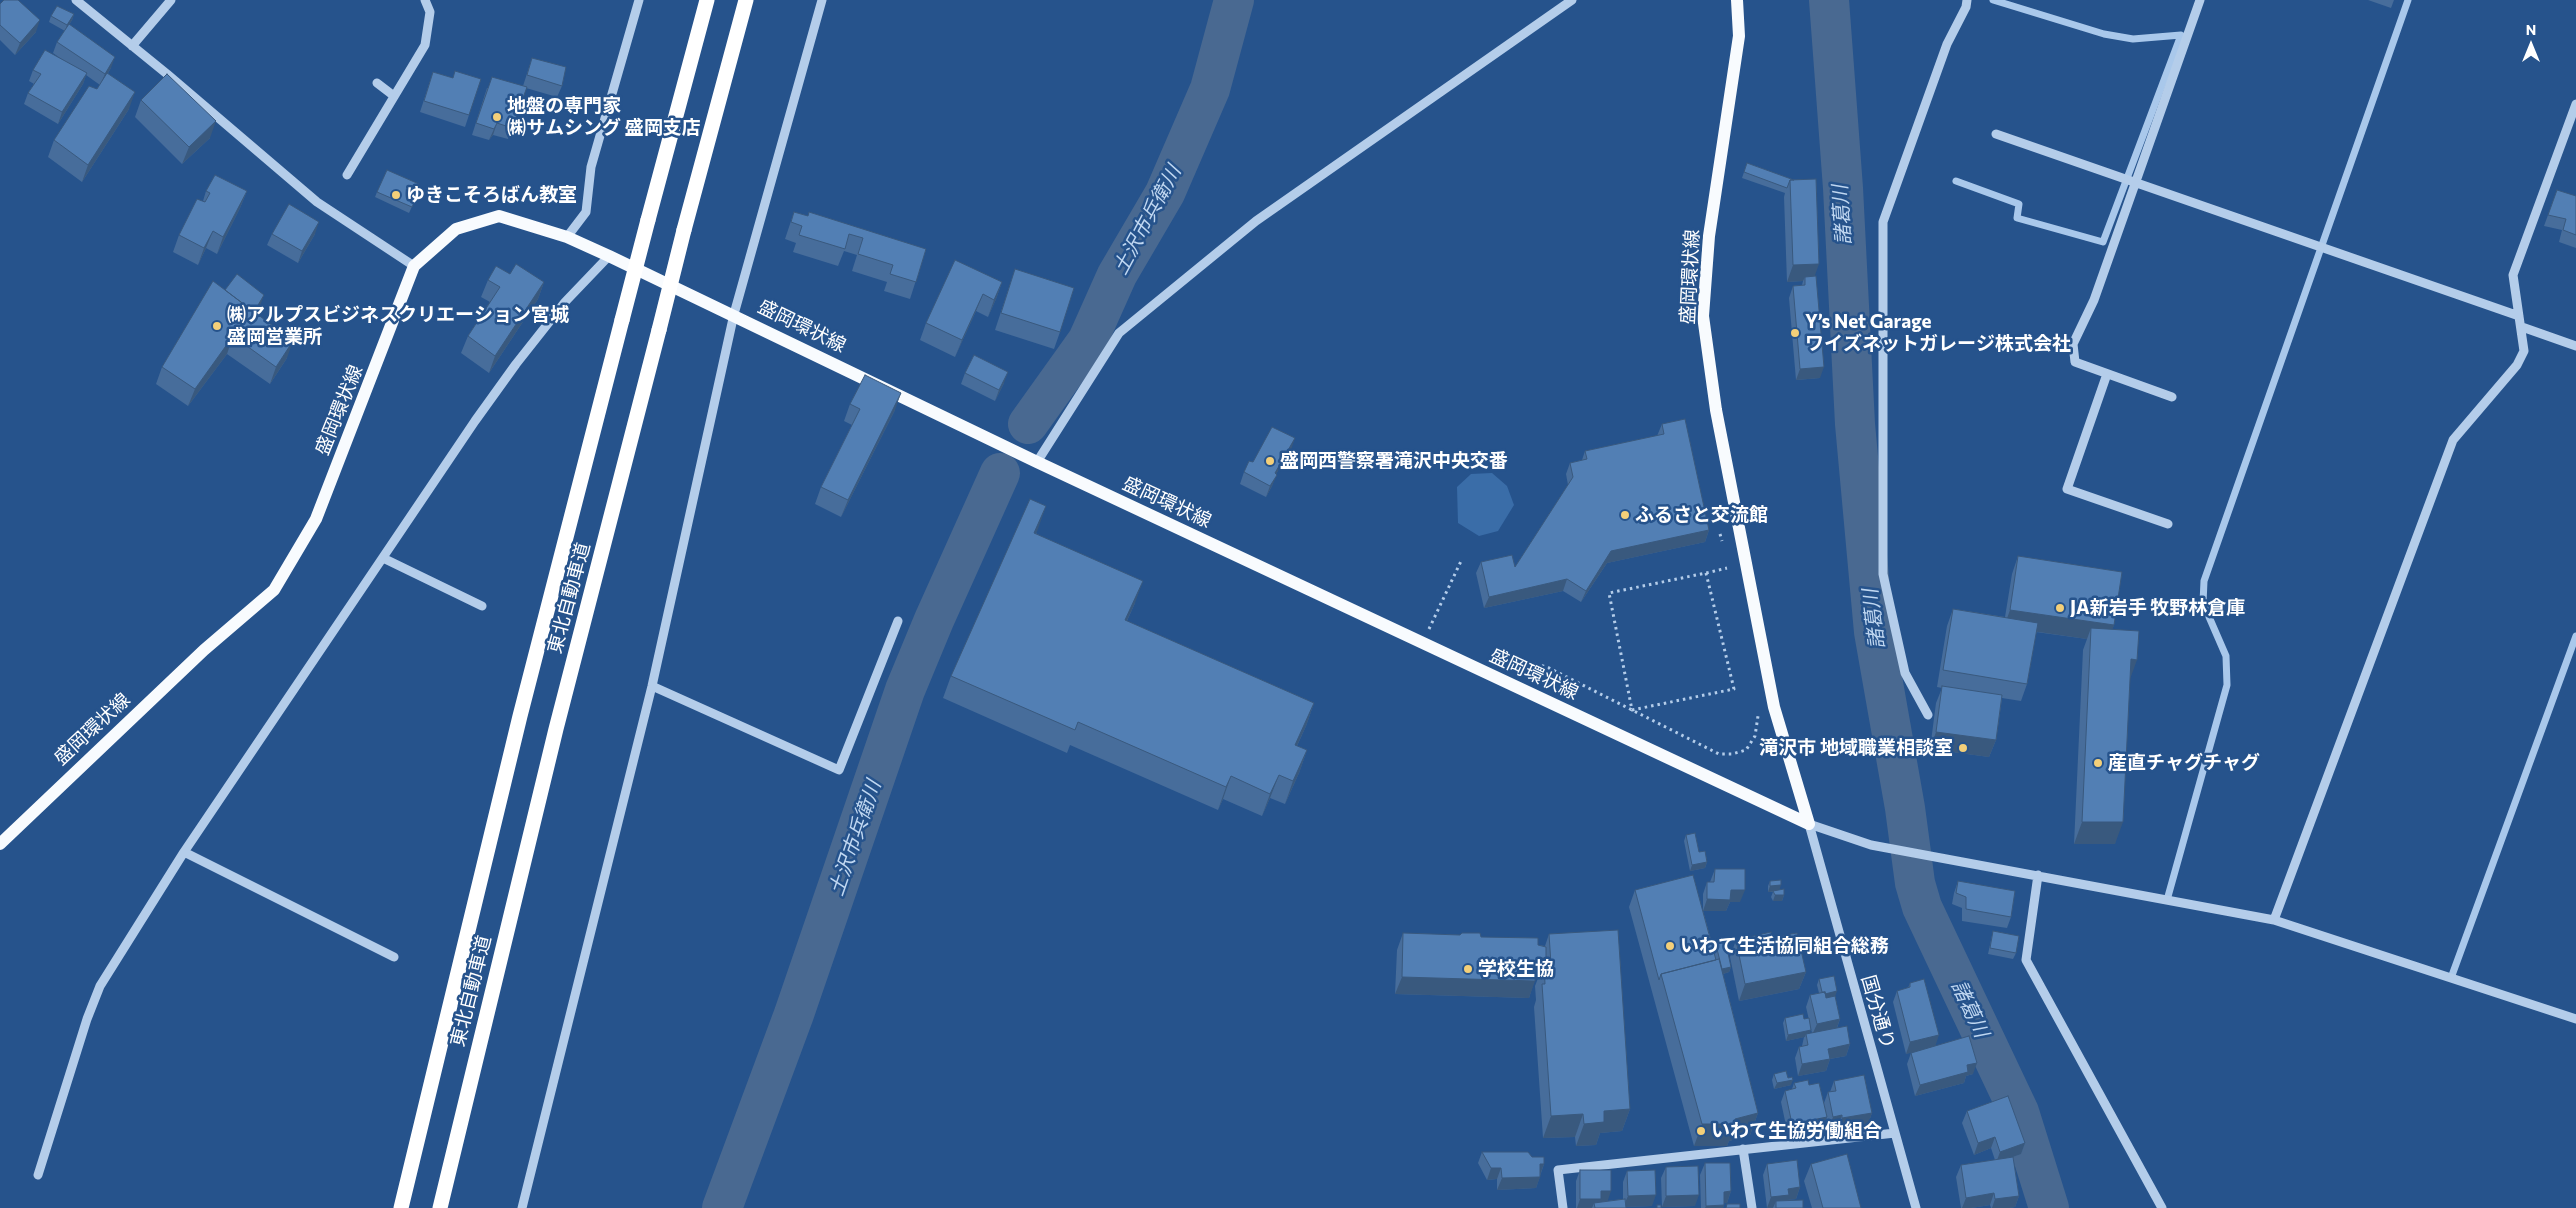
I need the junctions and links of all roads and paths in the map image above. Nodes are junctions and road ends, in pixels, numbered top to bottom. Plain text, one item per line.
1 (76, 0) edge
2 (171, 0) edge
3 (425, 0) edge
4 (639, 0) edge
5 (707, 0) edge
6 (746, 0) edge
7 (822, 0) edge
8 (1572, 0) edge
9 (1737, 0) edge
10 (1967, 0) edge
11 (2200, 0) edge
12 (132, 46) junction
13 (377, 83) dead end
14 (394, 96) junction
15 (2576, 104) edge
16 (1996, 134) dead end
17 (346, 175) dead end
18 (2134, 182) junction
19 (567, 237) junction
20 (609, 256) junction
21 (414, 266) junction
22 (734, 314) junction
23 (2519, 316) junction
24 (2522, 327) junction
25 (2576, 346) edge
26 (2107, 374) junction
27 (2172, 397) dead end
28 (1037, 462) junction
29 (2168, 524) dead end
30 (1720, 534) dead end
31 (1722, 542) dead end
32 (382, 558) junction
33 (1462, 559) dead end
34 (1726, 560) dead end
35 (1727, 568) junction
36 (1706, 573) junction
37 (1729, 578) dead end
38 (482, 606) dead end
39 (898, 621) dead end
40 (1437, 633) dead end
41 (1487, 653) dead end
42 (652, 686) junction
43 (1756, 707) dead end
44 (1632, 710) junction
45 (1928, 714) dead end
46 (1809, 824) junction
47 (0, 844) edge
48 (184, 852) junction
49 (2038, 875) junction
50 (2274, 920) junction
51 (394, 957) dead end
52 (2576, 1019) edge
53 (1895, 1132) junction
54 (1743, 1149) junction
55 (38, 1176) dead end
56 (401, 1208) edge
57 (440, 1208) edge
58 (522, 1208) edge
59 (1563, 1208) edge
60 (1752, 1208) edge
61 (1916, 1208) edge
62 (2162, 1208) edge

1 - 12 street
2 - 12 street
3 - 14 street
4 - 19 street
5 - 56 highway, 東北自動車道, bridge
6 - 57 highway, 東北自動車道, bridge
7 - 22 street
8 - 28 street
9 - 46 main road, 盛岡環状線
10 - 45 street
11 - 18 street
12 - 21 street
13 - 14 street
14 - 17 street
15 - 23 street
16 - 18 street
18 - 23 street
18 - 26 street
19 - 20 main road, 盛岡環状線
19 - 21 main road, 盛岡環状線
20 - 22 main road, 盛岡環状線
20 - 32 street
21 - 47 main road, 盛岡環状線
22 - 28 main road, 盛岡環状線
22 - 42 street
23 - 24 street
24 - 25 street
24 - 50 street
26 - 27 street
26 - 29 street
28 - 46 main road, 盛岡環状線
30 - 31 path
32 - 38 street
32 - 48 street
33 - 40 path
34 - 35 path
35 - 36 path
35 - 37 path
36 - 44 path
36 - 44 path
39 - 42 street
41 - 44 path
42 - 58 street
43 - 44 path
46 - 49 street
46 - 53 street, 国分通り
48 - 51 street
48 - 55 street
49 - 50 street
49 - 62 street
50 - 52 street
53 - 54 street
53 - 61 street, 国分通り
54 - 59 street
54 - 60 street

